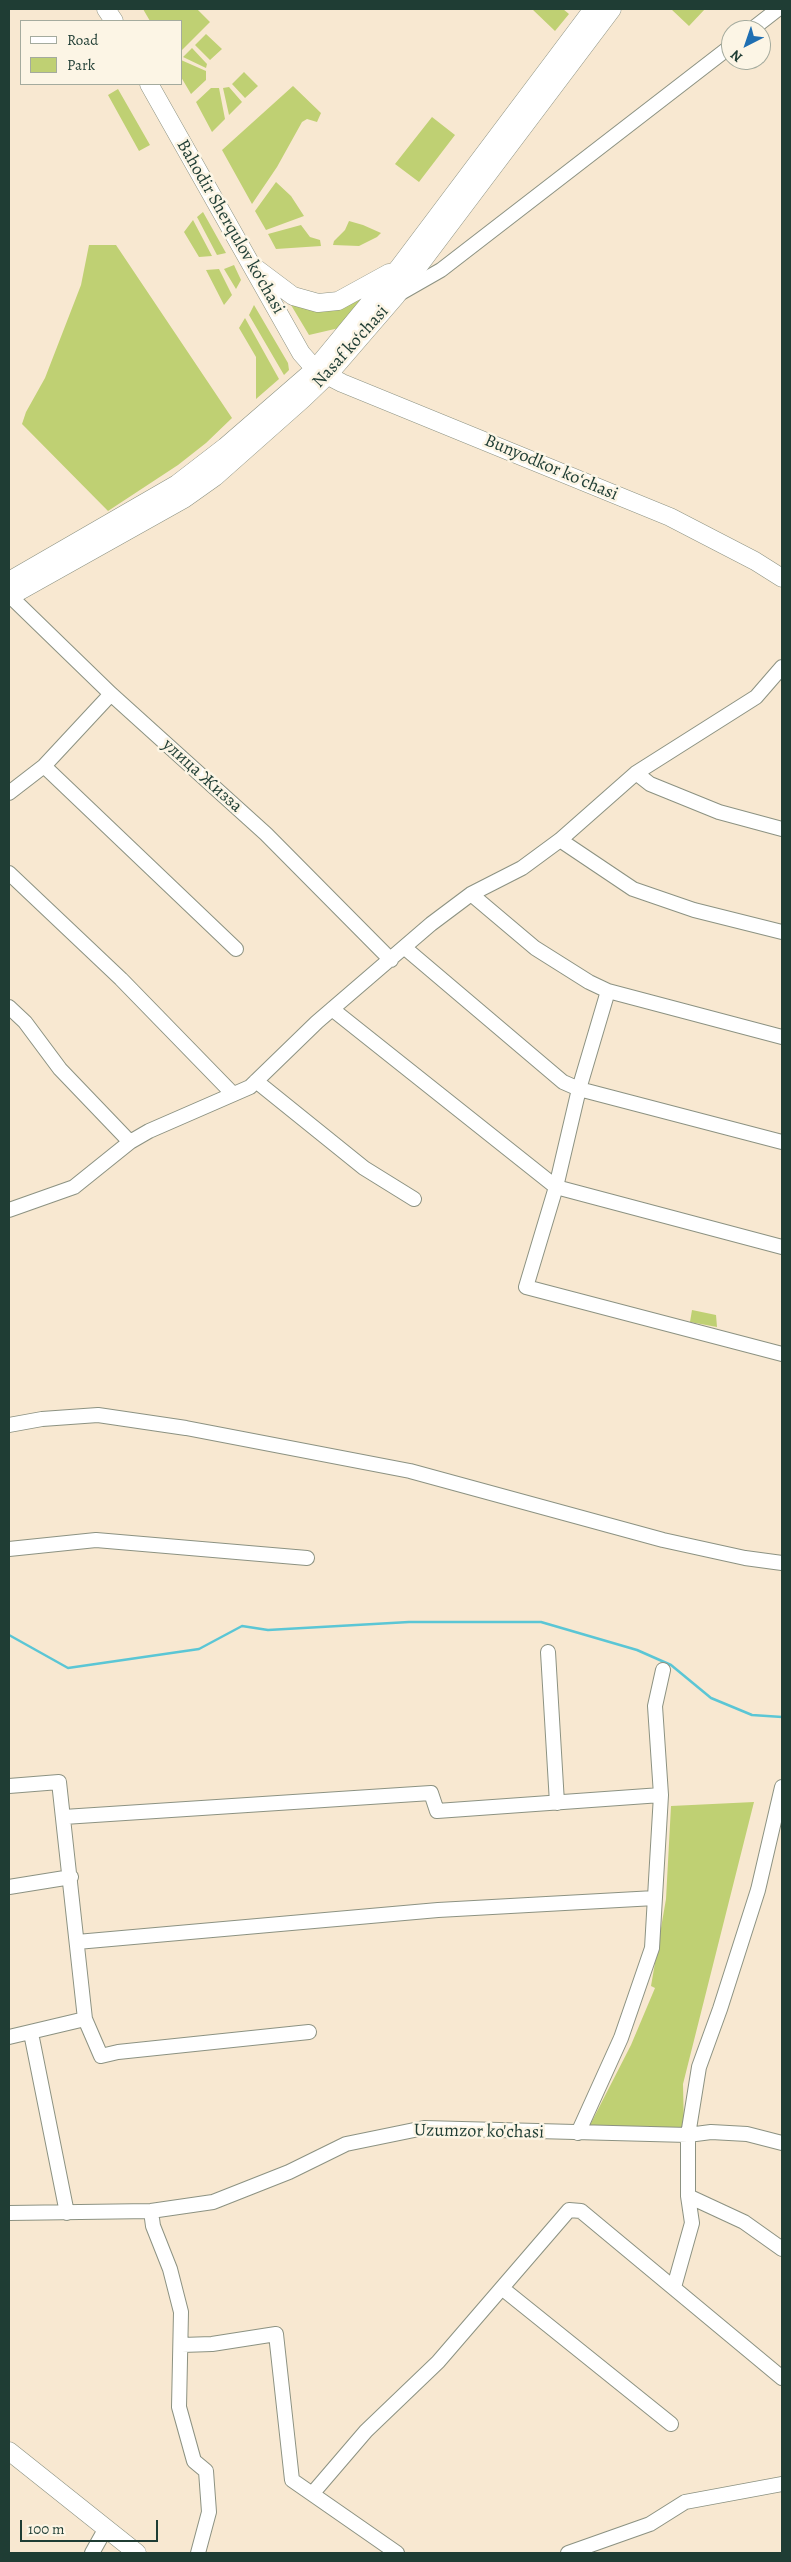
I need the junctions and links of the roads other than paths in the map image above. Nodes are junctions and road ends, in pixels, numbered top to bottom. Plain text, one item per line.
1 (106, 9) edge
2 (593, 9) edge
3 (612, 9) edge
4 (778, 9) edge
5 (113, 20) edge
6 (764, 20) edge
7 (721, 54) edge
8 (150, 85) edge
9 (253, 266) junction
10 (400, 266) junction
11 (396, 296) junction
12 (321, 372) junction
13 (782, 578) edge
14 (9, 591) edge
15 (782, 667) edge
16 (111, 694) junction
17 (44, 766) junction
18 (636, 773) junction
19 (9, 793) edge
20 (782, 829) edge
21 (560, 840) junction
22 (9, 873) edge
23 (471, 894) junction
24 (782, 932) edge
25 (405, 948) junction
26 (236, 949) dead end
27 (391, 960) junction
28 (608, 991) junction
29 (9, 1007) edge
30 (332, 1009) junction
31 (782, 1036) edge
32 (256, 1081) junction
33 (578, 1088) junction
34 (233, 1094) junction
35 (130, 1142) junction
36 (782, 1142) edge
37 (556, 1187) junction
38 (414, 1199) dead end
39 (9, 1210) edge
40 (782, 1247) edge
41 (782, 1354) edge
42 (9, 1425) edge
43 (9, 1549) edge
44 (307, 1558) dead end
45 (782, 1563) edge
46 (548, 1652) dead end
47 (663, 1670) dead end
48 (9, 1786) edge
49 (782, 1787) edge
50 (661, 1795) junction
51 (557, 1803) junction
52 (64, 1817) junction
53 (71, 1877) junction
54 (9, 1887) edge
55 (655, 1898) junction
56 (77, 1942) junction
57 (85, 2019) junction
58 (309, 2032) dead end
59 (31, 2033) junction
60 (9, 2037) edge
61 (578, 2133) junction
62 (688, 2135) junction
63 (782, 2143) edge
64 (688, 2196) junction
65 (151, 2211) junction
66 (67, 2212) junction
67 (9, 2213) edge
68 (782, 2249) edge
69 (674, 2287) junction
70 (503, 2289) junction
71 (182, 2345) junction
72 (782, 2378) edge
73 (671, 2424) dead end
74 (9, 2451) edge
75 (780, 2481) edge
76 (312, 2494) junction
77 (106, 2528) junction
78 (92, 2553) edge
79 (137, 2553) edge
80 (198, 2553) edge
81 (397, 2553) edge
82 (568, 2553) edge

1 - 5 main road
2 - 10 main road, Nasaf ko‘chasi
3 - 11 main road, Nasaf ko‘chasi
4 - 6 street
7 - 11 street
8 - 9 main road, Bahodir Sherqulov ko‘chasi
9 - 10 main road
9 - 12 main road, Bahodir Sherqulov ko‘chasi
10 - 12 main road, Nasaf ko‘chasi
11 - 12 main road, Nasaf ko‘chasi
12 - 13 main road, Bunyodkor koʻchasi
12 - 14 main road, Nasaf ko‘chasi
14 - 16 street, улица Жизза
15 - 18 street
16 - 17 street
16 - 27 street, улица Жизза
17 - 19 street
17 - 26 street
18 - 20 street
18 - 21 street
21 - 23 street
21 - 24 street
22 - 34 street
23 - 25 street
23 - 28 street
25 - 27 street
25 - 33 street
27 - 30 street
28 - 31 street
28 - 33 street
29 - 35 street
30 - 32 street
30 - 37 street
32 - 34 street
32 - 38 street
33 - 36 street
33 - 37 street
34 - 35 street
35 - 39 street
37 - 40 street
37 - 41 street
42 - 45 street
43 - 44 street
46 - 51 street
47 - 50 street
48 - 52 street
49 - 62 street
50 - 51 street
50 - 55 street
51 - 52 street
52 - 53 street
53 - 54 street
53 - 56 street
55 - 56 street
55 - 61 street
56 - 57 street
57 - 58 street
57 - 59 street
59 - 60 street
59 - 66 street
61 - 62 street, Uzumzor ko'chasi
61 - 65 street, Uzumzor ko'chasi
62 - 63 street, Uzumzor ko'chasi
62 - 64 street
64 - 68 street
64 - 69 street
65 - 66 street, Uzumzor ko'chasi
65 - 71 street
66 - 67 street, Uzumzor ko'chasi
69 - 70 street
69 - 72 street
70 - 73 street
70 - 76 street
71 - 76 street
71 - 80 street
74 - 77 main road
75 - 82 street
76 - 81 street
77 - 78 street
77 - 79 main road

